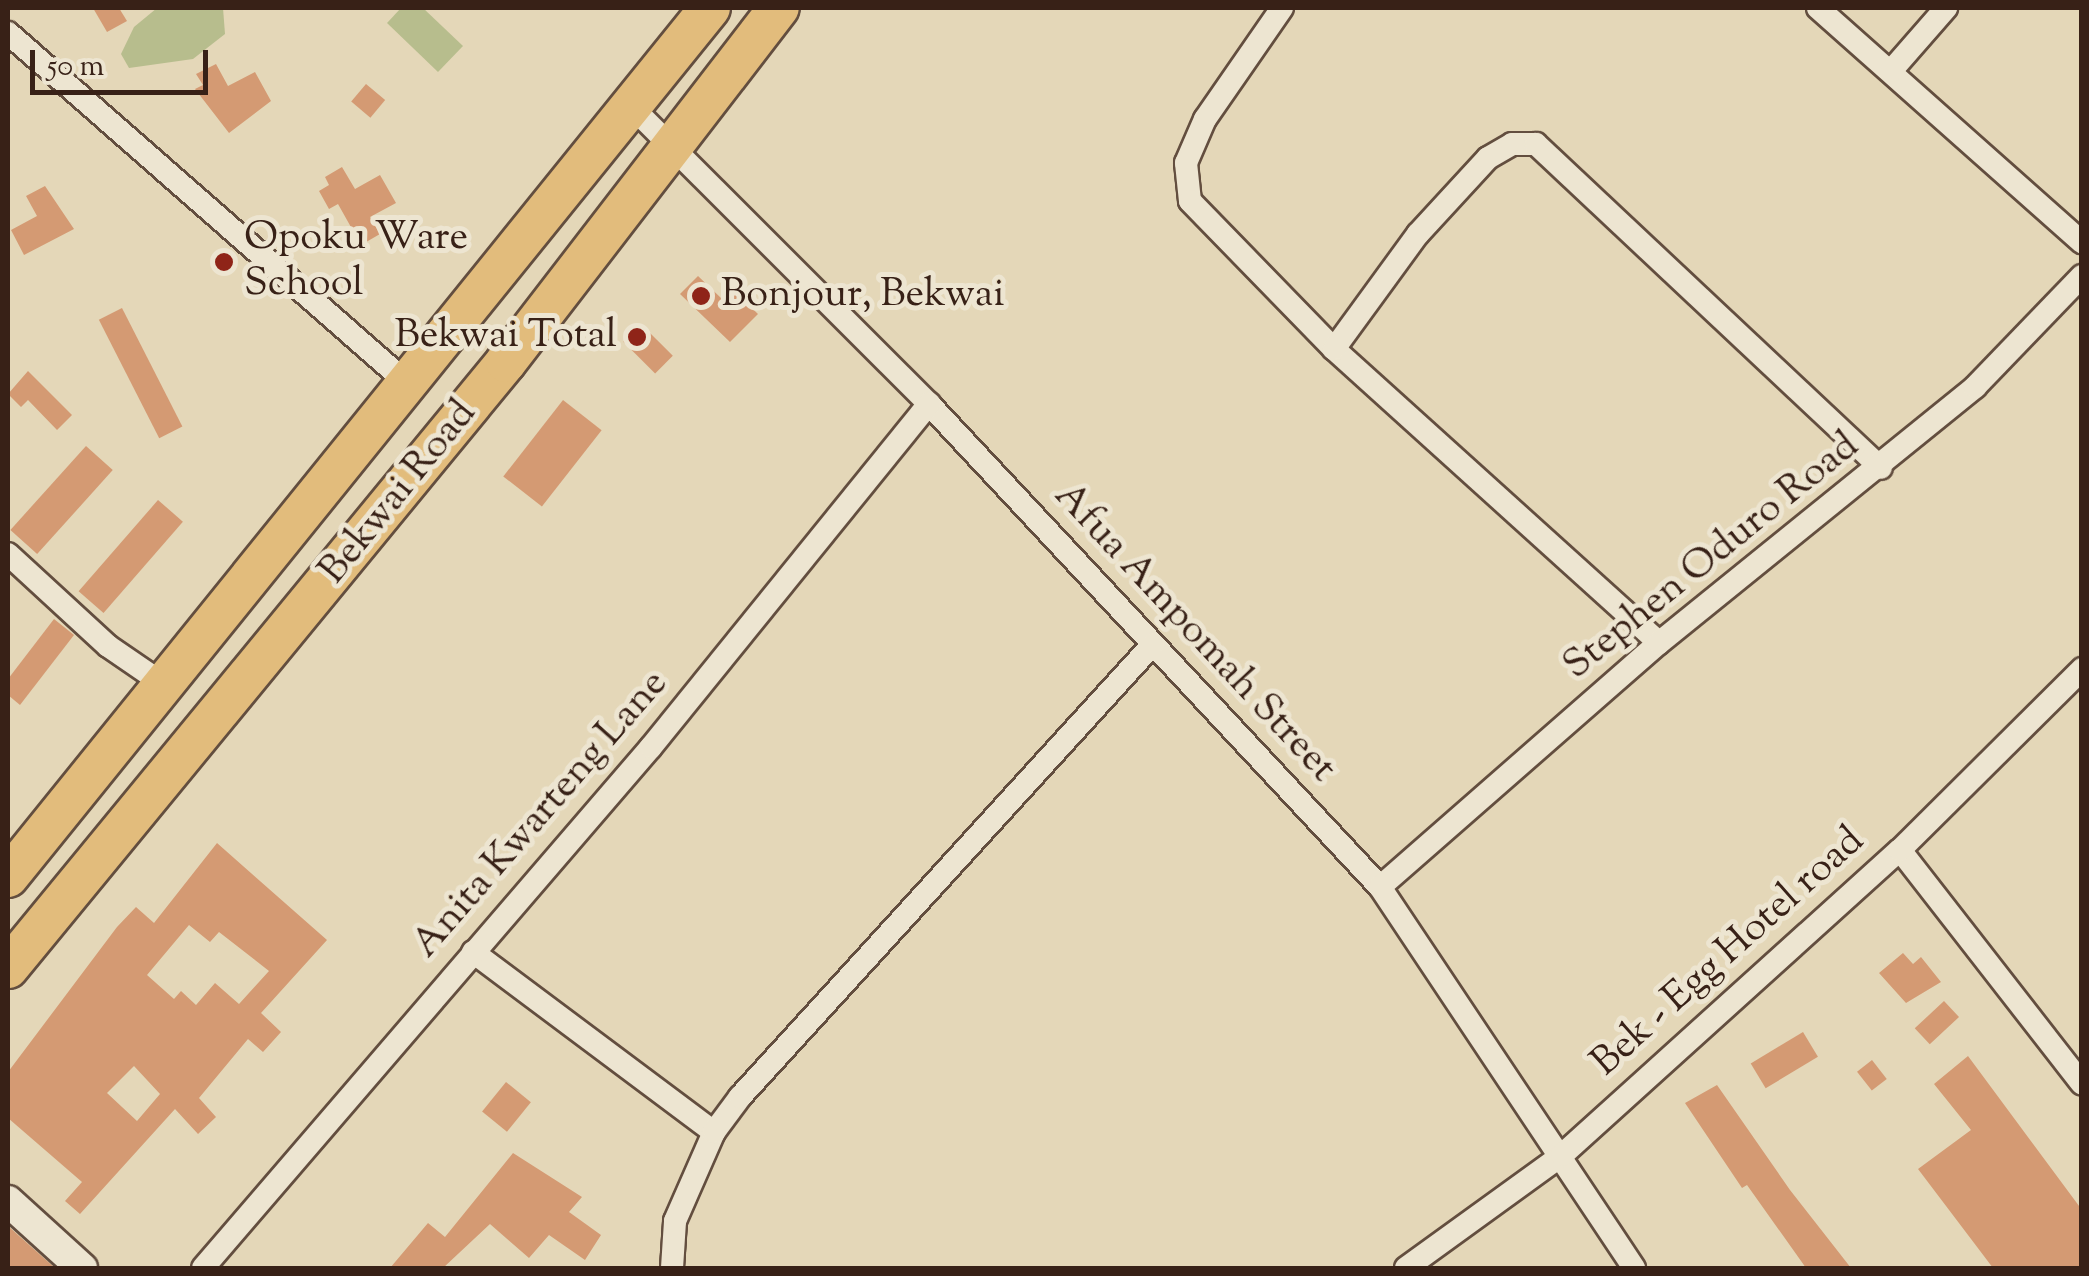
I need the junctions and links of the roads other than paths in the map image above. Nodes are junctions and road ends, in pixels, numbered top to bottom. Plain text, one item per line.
1 (710, 8) edge
2 (779, 8) edge
3 (1282, 8) edge
4 (1818, 8) edge
5 (1946, 8) edge
6 (8, 33) edge
7 (1891, 71) junction
8 (629, 104) junction
9 (670, 142) junction
10 (2082, 242) edge
11 (2082, 276) edge
12 (1334, 349) junction
13 (406, 382) junction
14 (929, 404) junction
15 (1881, 468) junction
16 (8, 554) edge
17 (251, 570) junction
18 (300, 614) junction
19 (1659, 643) junction
20 (1153, 644) junction
21 (2082, 669) edge
22 (165, 685) junction
23 (1900, 850) junction
24 (8, 877) edge
25 (1380, 886) junction
26 (472, 952) junction
27 (8, 968) edge
28 (2082, 1084) edge
29 (714, 1132) junction
30 (1562, 1155) junction
31 (8, 1201) edge
32 (82, 1268) edge
33 (203, 1268) edge
34 (672, 1268) edge
35 (1406, 1268) edge
36 (1634, 1268) edge

1 - 8 highway, Bekwai Road
2 - 9 highway, Bekwai Road
3 - 12 street
4 - 7 street
5 - 7 street
6 - 13 street
7 - 10 street
8 - 9 street, Afua Ampomah Street
8 - 13 highway, Bekwai Road
9 - 14 street, Afua Ampomah Street
9 - 18 highway, Bekwai Road
11 - 15 street, Stephen Oduro Road
12 - 15 street
12 - 19 street
13 - 17 highway, Bekwai Road
14 - 20 street, Afua Ampomah Street
14 - 26 street, Anita Kwarteng Lane
15 - 19 street, Stephen Oduro Road
16 - 22 street
17 - 18 highway
17 - 22 highway, Bekwai Road
18 - 27 highway, Bekwai Road
19 - 25 street, Stephen Oduro Road
20 - 25 street, Afua Ampomah Street
20 - 29 street
21 - 23 street, Bek - Egg Hotel road
22 - 24 highway, Bekwai Road
23 - 28 street
23 - 30 street, Bek - Egg Hotel road
25 - 30 street, Afua Ampomah Street
26 - 29 street
26 - 33 street, Anita Kwarteng Lane
29 - 34 street
30 - 35 street, Bek - Egg Hotel road
30 - 36 street, Afua Ampomah Street
31 - 32 street

